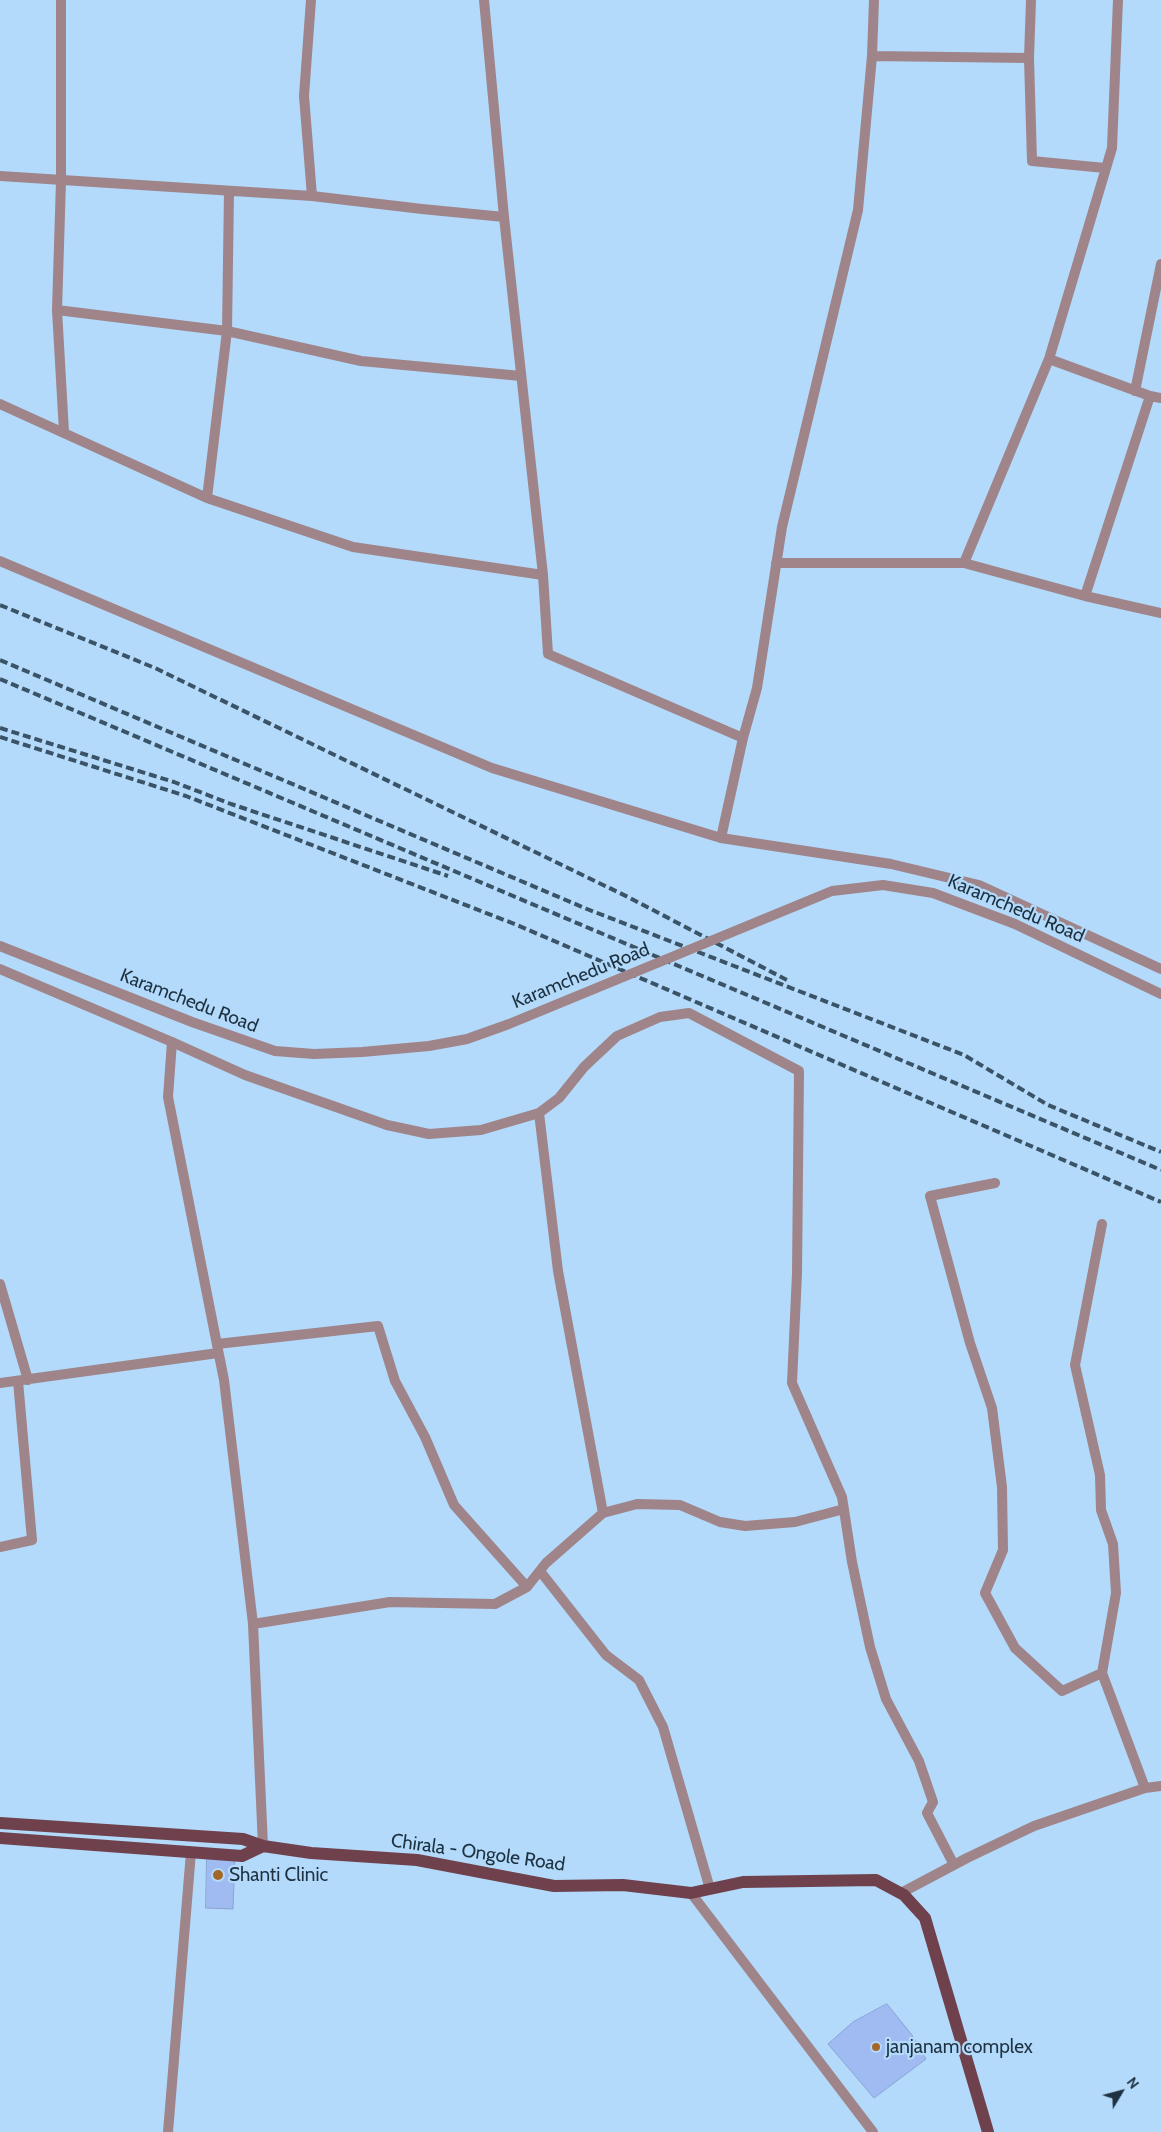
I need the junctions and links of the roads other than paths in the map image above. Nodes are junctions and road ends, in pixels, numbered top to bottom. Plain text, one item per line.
1 (61, 0) edge
2 (311, 0) edge
3 (484, 0) edge
4 (874, 0) edge
5 (1031, 0) edge
6 (1118, 0) edge
7 (872, 56) junction
8 (1029, 58) junction
9 (1105, 168) junction
10 (0, 176) edge
11 (61, 181) junction
12 (229, 191) junction
13 (312, 196) junction
14 (504, 217) junction
15 (1161, 264) edge
16 (57, 310) junction
17 (227, 331) junction
18 (1049, 358) junction
19 (521, 376) junction
20 (1135, 390) junction
21 (1156, 397) edge
22 (0, 404) edge
23 (64, 432) junction
24 (207, 498) junction
25 (0, 560) edge
26 (776, 563) junction
27 (964, 563) junction
28 (543, 575) junction
29 (1084, 596) junction
30 (1161, 613) edge
31 (743, 738) junction
32 (720, 838) junction
33 (0, 946) edge
34 (1161, 969) edge
35 (0, 970) edge
36 (1161, 994) edge
37 (172, 1042) junction
38 (539, 1113) junction
39 (995, 1183) dead end
40 (1102, 1224) dead end
41 (0, 1284) edge
42 (217, 1349) junction
43 (23, 1381) junction
44 (0, 1384) edge
45 (844, 1509) junction
46 (603, 1514) junction
47 (0, 1547) edge
48 (540, 1571) junction
49 (527, 1587) junction
50 (253, 1624) junction
51 (1102, 1673) junction
52 (1161, 1786) edge
53 (1145, 1788) junction
54 (0, 1823) edge
55 (0, 1838) edge
56 (263, 1846) junction
57 (191, 1852) junction
58 (954, 1865) junction
59 (710, 1889) junction
60 (691, 1893) junction
61 (900, 1893) junction
62 (168, 2132) edge
63 (873, 2132) edge
64 (988, 2132) edge

1 - 11 street
2 - 13 street
3 - 14 street
4 - 7 street
5 - 8 street
6 - 9 street
7 - 8 street
7 - 26 street
8 - 9 street
9 - 18 street
10 - 11 street
11 - 12 street
11 - 16 street
12 - 13 street
12 - 17 street
13 - 14 street
14 - 19 street
15 - 20 street
16 - 17 street
16 - 23 street
17 - 19 street
17 - 24 street
18 - 20 street
18 - 27 street
19 - 28 street
20 - 21 street
21 - 29 street
22 - 23 street
23 - 24 street
24 - 28 street
25 - 32 street
26 - 27 street
26 - 31 street
27 - 29 street
28 - 31 street
29 - 30 street
31 - 32 street
32 - 34 street
33 - 36 street, Karamchedu Road, bridge
35 - 37 street
37 - 38 street
37 - 42 street
38 - 45 street
38 - 46 street
39 - 51 street
40 - 51 street
41 - 43 street
42 - 43 street
42 - 49 street
42 - 50 street
43 - 44 street
43 - 47 street
45 - 46 street
45 - 58 street
46 - 48 street
48 - 49 street
48 - 59 street
49 - 50 street
50 - 56 street
51 - 53 street
52 - 53 street
53 - 58 street
54 - 56 main road, Chirala - Ongole Road
55 - 57 main road
56 - 57 main road
56 - 60 main road, Chirala - Ongole Road
57 - 62 street
58 - 61 street
59 - 60 main road, Chirala - Ongole Road
59 - 61 main road, Chirala - Ongole Road
60 - 63 street
61 - 64 main road, Chirala - Ongole Road

